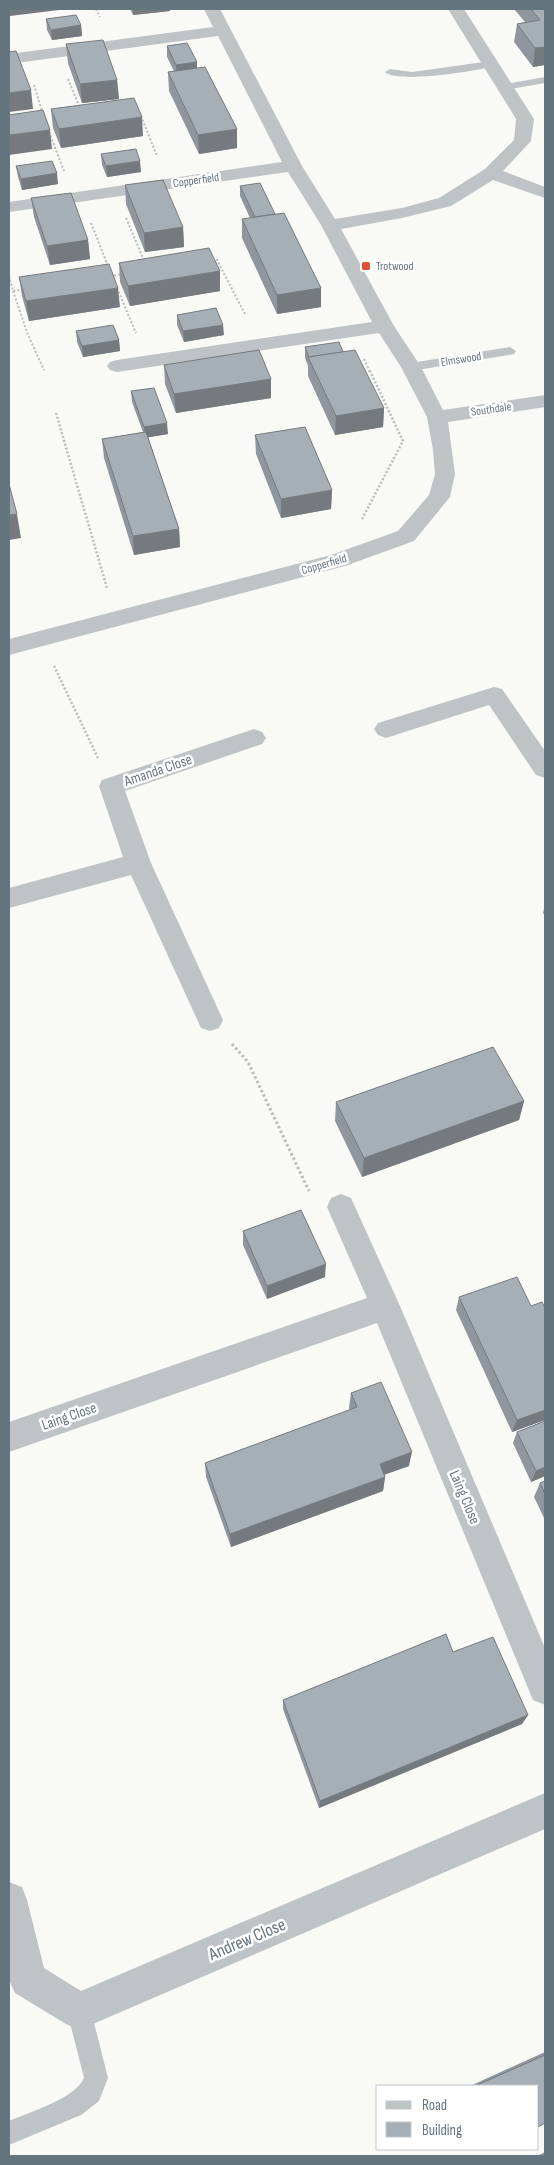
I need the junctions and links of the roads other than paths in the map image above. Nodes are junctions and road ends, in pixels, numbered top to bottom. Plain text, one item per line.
1 (212, 9) edge
2 (456, 9) edge
3 (223, 30) junction
4 (17, 58) edge
5 (491, 64) junction
6 (390, 72) dead end
7 (545, 80) edge
8 (505, 87) junction
9 (293, 166) junction
10 (491, 173) junction
11 (545, 193) edge
12 (9, 207) edge
13 (330, 226) junction
14 (384, 326) junction
15 (510, 351) dead end
16 (116, 366) dead end
17 (411, 367) junction
18 (545, 401) edge
19 (437, 417) junction
20 (9, 647) edge
21 (386, 729) dead end
22 (254, 738) dead end
23 (545, 769) edge
24 (138, 863) junction
25 (9, 898) edge
26 (210, 1020) road end
27 (341, 1207) road end
28 (385, 1306) junction
29 (9, 1437) edge
30 (545, 1688) edge
31 (545, 1812) edge
32 (9, 1900) edge
33 (79, 2011) junction
34 (9, 2133) edge

1 - 3 street, Copperfield
2 - 5 street
3 - 4 street
3 - 9 street, Copperfield
5 - 6 lane
5 - 8 street
7 - 8 lane
8 - 10 street
9 - 12 street, Copperfield
9 - 13 street, Copperfield
10 - 11 street
10 - 13 street
13 - 14 street, Copperfield
14 - 16 street
14 - 17 street, Copperfield
15 - 17 lane, Elmswood
17 - 19 street, Copperfield
18 - 19 street, Southdale
19 - 20 street, Copperfield
21 - 23 street
22 - 24 street, Amanda Close
24 - 25 street
24 - 26 street, Amanda Close
27 - 28 street, Laing Close
28 - 29 street, Laing Close
28 - 30 street, Laing Close
31 - 33 street, Andrew Close
32 - 33 street
33 - 34 lane

